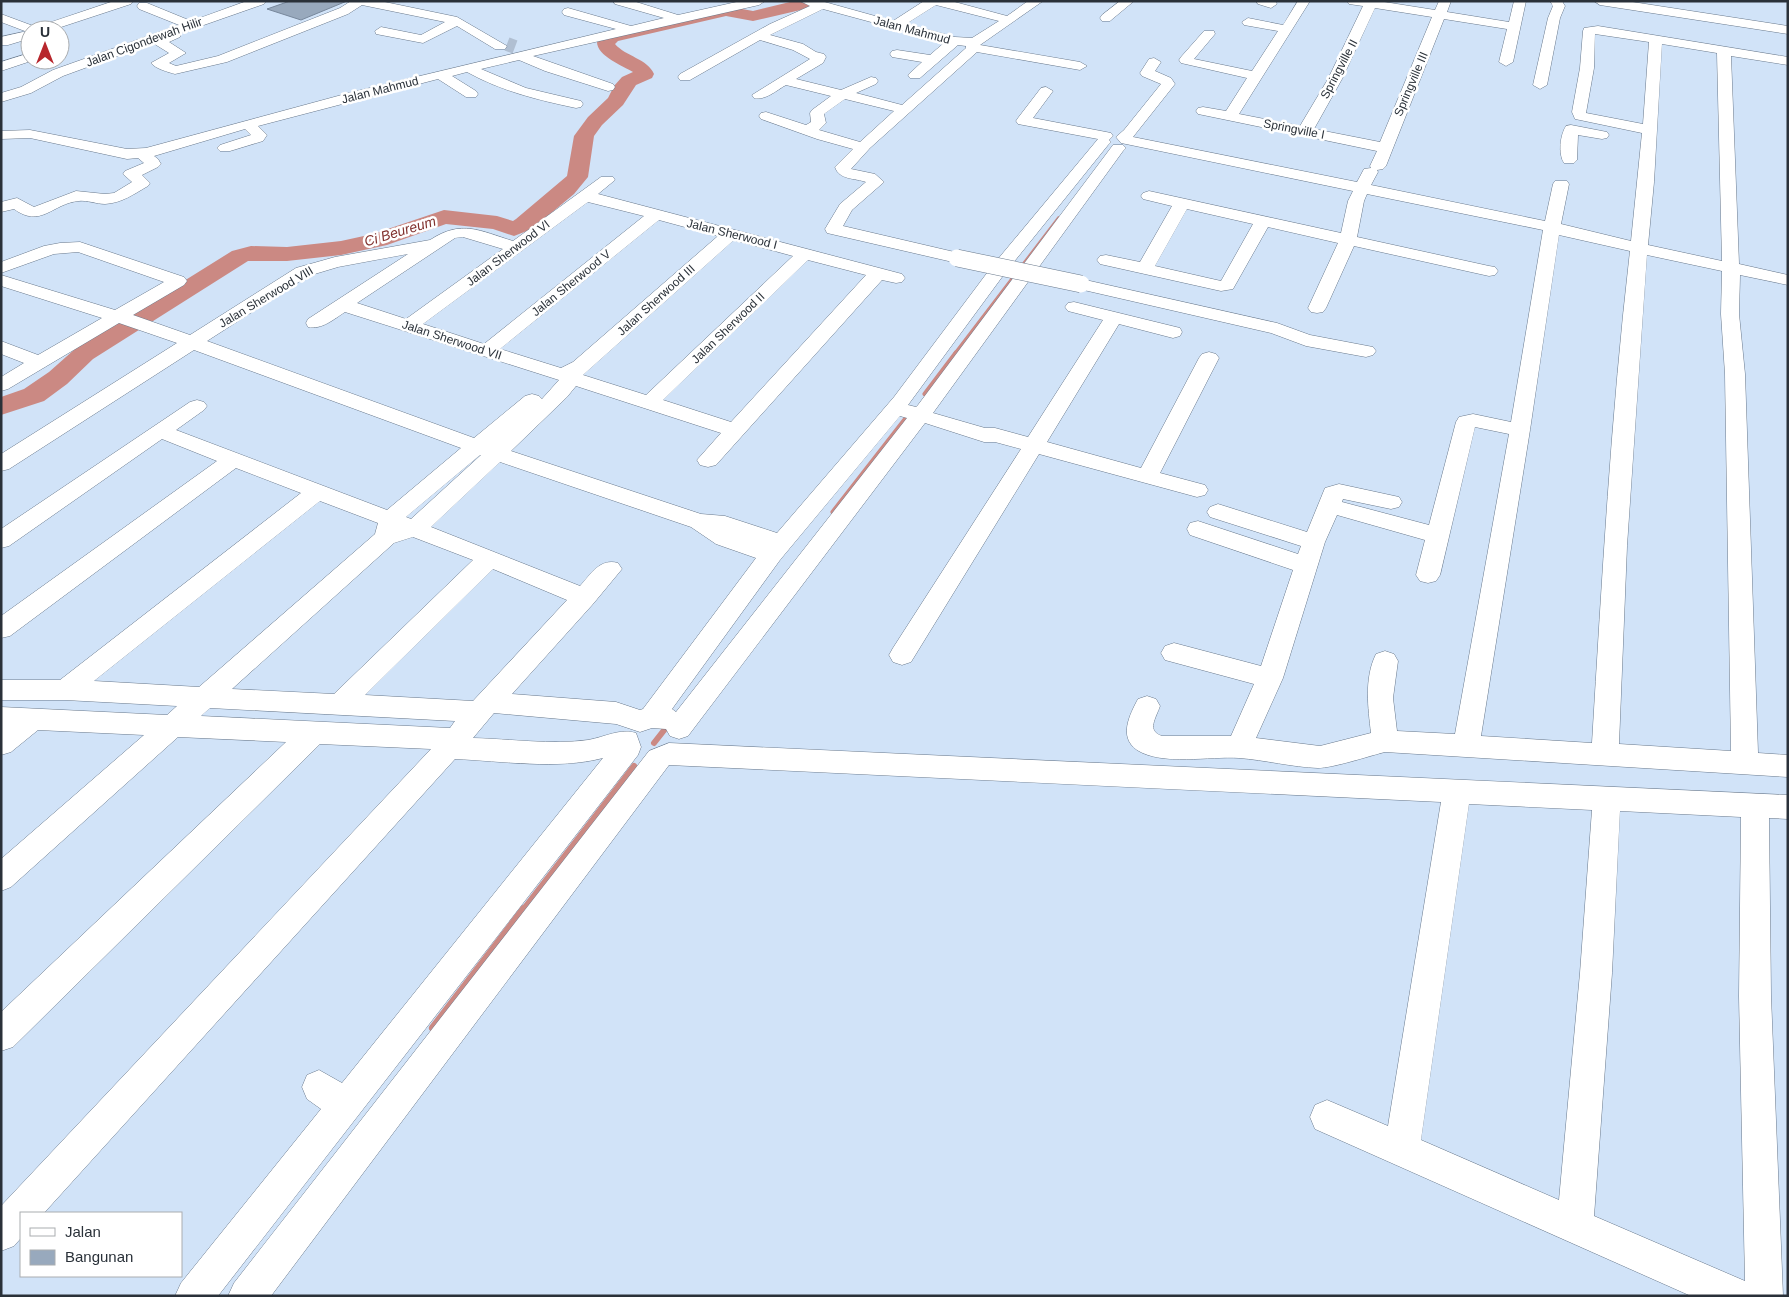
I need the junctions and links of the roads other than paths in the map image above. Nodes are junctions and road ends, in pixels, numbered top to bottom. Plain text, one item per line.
1 (127, 1) edge
2 (260, 1) edge
3 (361, 1) edge
4 (619, 1) edge
5 (759, 1) edge
6 (933, 1) edge
7 (936, 1) edge
8 (1038, 1) edge
9 (1128, 1) edge
10 (1304, 1) edge
11 (1353, 1) edge
12 (1445, 1) edge
13 (1520, 1) edge
14 (1556, 1) edge
15 (1600, 1) edge
16 (812, 3) edge
17 (1371, 3) edge
18 (1618, 3) edge
19 (1008, 5) dead end
20 (143, 6) dead end
21 (575, 7) dead end
22 (1677, 7) edge
23 (1741, 8) dead end
24 (1023, 10) junction
25 (1439, 15) junction
26 (1106, 18) dead end
27 (687, 19) junction
28 (69, 20) edge
29 (1008, 20) junction
30 (3, 21) edge
31 (457, 21) junction
32 (880, 21) junction
33 (1248, 22) dead end
34 (1742, 23) junction
35 (190, 25) junction
36 (895, 26) junction
37 (1513, 26) junction
38 (868, 29) dead end
39 (1286, 29) junction
40 (20, 30) edge
41 (630, 30) junction
42 (1788, 30) edge
43 (171, 31) junction
44 (381, 31) dead end
45 (1209, 34) dead end
46 (759, 36) junction
47 (20, 37) edge
48 (1656, 40) junction
49 (1, 41) edge
50 (955, 41) junction
51 (973, 45) junction
52 (511, 48) junction
53 (1724, 51) junction
54 (897, 54) dead end
55 (933, 60) junction
56 (70, 61) edge
57 (1788, 61) edge
58 (1154, 62) dead end
59 (1506, 62) dead end
60 (20, 65) edge
61 (80, 65) junction
62 (1080, 66) dead end
63 (469, 68) junction
64 (441, 75) junction
65 (915, 75) dead end
66 (6, 76) edge
67 (1255, 76) junction
68 (686, 77) dead end
69 (784, 80) junction
70 (871, 81) dead end
71 (1540, 85) dead end
72 (34, 86) junction
73 (608, 88) dead end
74 (1046, 91) dead end
75 (471, 94) dead end
76 (843, 94) junction
77 (759, 95) dead end
78 (1, 98) edge
79 (576, 104) dead end
80 (906, 110) junction
81 (1203, 111) dead end
82 (766, 116) dead end
83 (1230, 116) junction
84 (249, 124) junction
85 (807, 131) junction
86 (1305, 131) junction
87 (1, 135) edge
88 (1648, 136) junction
89 (1118, 141) junction
90 (862, 147) junction
91 (163, 148) junction
92 (226, 148) dead end
93 (1384, 148) junction
94 (128, 156) junction
95 (185, 158) dead end
96 (1569, 160) dead end
97 (606, 180) dead end
98 (1561, 184) dead end
99 (1367, 191) junction
100 (586, 196) junction
101 (1149, 196) dead end
102 (1182, 202) junction
103 (1, 207) edge
104 (656, 214) junction
105 (1263, 221) junction
106 (1450, 222) dead end
107 (1552, 230) junction
108 (731, 234) junction
109 (1348, 240) junction
110 (434, 244) junction
111 (516, 246) junction
112 (1639, 248) junction
113 (806, 253) junction
114 (1106, 260) dead end
115 (1, 268) edge
116 (1146, 268) junction
117 (1731, 268) junction
118 (1489, 271) dead end
119 (994, 279) junction
120 (1, 280) edge
121 (1788, 280) edge
122 (1016, 284) junction
123 (343, 305) junction
124 (1074, 307) dead end
125 (1317, 308) dead end
126 (1114, 318) junction
127 (129, 320) junction
128 (315, 324) dead end
129 (409, 326) junction
130 (1173, 332) dead end
131 (190, 343) junction
132 (1, 347) edge
133 (486, 351) junction
134 (1366, 351) dead end
135 (1209, 358) dead end
136 (39, 363) junction
137 (571, 373) junction
138 (1, 385) edge
139 (650, 402) junction
140 (898, 405) junction
141 (196, 406) dead end
142 (923, 412) junction
143 (735, 430) junction
144 (1520, 430) junction
145 (160, 431) junction
146 (1034, 445) junction
147 (476, 446) junction
148 (498, 454) junction
149 (234, 459) junction
150 (708, 460) dead end
151 (1, 464) edge
152 (1147, 476) junction
153 (1197, 490) dead end
154 (318, 491) junction
155 (1391, 502) dead end
156 (1330, 506) junction
157 (1218, 512) dead end
158 (388, 528) junction
159 (414, 529) junction
160 (1198, 529) dead end
161 (1436, 535) junction
162 (1, 540) edge
163 (1314, 542) junction
164 (777, 548) junction
165 (490, 558) junction
166 (1307, 566) junction
167 (610, 570) dead end
168 (1428, 575) dead end
169 (585, 598) junction
170 (1, 629) edge
171 (1174, 653) dead end
172 (902, 655) dead end
173 (1385, 661) dead end
174 (1270, 678) junction
175 (1, 690) edge
176 (65, 690) junction
177 (205, 698) junction
178 (340, 704) junction
179 (1147, 706) dead end
180 (484, 707) junction
181 (1, 718) edge
182 (34, 719) junction
183 (175, 725) junction
184 (632, 728) junction
185 (314, 732) junction
186 (1385, 741) junction
187 (453, 743) junction
188 (1, 744) edge
189 (671, 747) junction
190 (1239, 747) junction
191 (1464, 747) junction
192 (1605, 754) junction
193 (1320, 757) junction
194 (1745, 764) junction
195 (1788, 766) edge
196 (1321, 784) junction
197 (1457, 791) junction
198 (1607, 799) junction
199 (1755, 806) junction
200 (1788, 807) edge
201 (1, 878) edge
202 (1, 1035) edge
203 (1328, 1117) dead end
204 (1402, 1150) junction
205 (20, 1212) edge
206 (20, 1212) edge
207 (1575, 1226) junction
208 (1, 1233) edge
209 (194, 1296) edge
210 (247, 1296) edge
211 (1735, 1296) edge
212 (1764, 1296) edge

1 - 28 street
2 - 35 street, Jalan Cigondewah Hilir
3 - 31 street
3 - 43 street
4 - 27 street
5 - 27 street, Jalan Mahmud
6 - 36 street
7 - 29 street
8 - 24 street, Jalan Mahmud
9 - 26 street
10 - 39 street
11 - 17 street
12 - 25 street, Springville III
13 - 37 street
14 - 71 street
15 - 18 street
16 - 32 street, Jalan Mahmud
16 - 46 street
17 - 25 street
17 - 86 street, Springville II
18 - 22 street
19 - 24 street
20 - 35 street
21 - 41 street
22 - 34 street
23 - 34 street
24 - 29 street, Jalan Mahmud
25 - 37 street
25 - 93 street, Springville III
27 - 41 street, Jalan Mahmud
29 - 51 street, Jalan Mahmud
30 - 40 street
31 - 44 street
31 - 52 street
32 - 36 street, Jalan Mahmud
32 - 38 street
33 - 39 street
34 - 42 street
35 - 43 street, Jalan Cigondewah Hilir
36 - 50 street, Jalan Mahmud
37 - 59 street
39 - 67 street
41 - 52 street, Jalan Mahmud
43 - 61 street, Jalan Cigondewah Hilir
45 - 67 street
46 - 68 street
46 - 69 street
47 - 49 street
48 - 53 street
48 - 88 street
48 - 88 street
50 - 51 street, Jalan Mahmud
50 - 55 street
51 - 62 street
51 - 80 street
52 - 63 street, Jalan Mahmud
52 - 73 street
53 - 57 street
53 - 117 street
54 - 55 street
55 - 65 street
56 - 61 street
58 - 89 street
60 - 66 street
61 - 72 street, Jalan Cigondewah Hilir
63 - 64 street, Jalan Mahmud
63 - 79 street
64 - 75 street
64 - 84 street, Jalan Mahmud
66 - 72 street
67 - 83 street
69 - 76 street
69 - 77 street
70 - 76 street
72 - 78 street, Jalan Cigondewah Hilir
74 - 89 street
76 - 80 street
76 - 85 street
80 - 90 street
81 - 83 street, Springville I
82 - 85 street
83 - 86 street, Springville I
84 - 91 street, Jalan Mahmud
84 - 92 street
85 - 90 street
86 - 93 street, Springville I
87 - 94 street, Jalan Mahmud
88 - 96 street
88 - 112 street
89 - 99 street
89 - 99 street
89 - 119 street
89 - 122 street
90 - 134 street, bridge
91 - 94 street, Jalan Mahmud
91 - 95 street
93 - 99 street, Springville III
94 - 103 street
97 - 100 street, Jalan Sherwood VI
98 - 107 street
99 - 106 street
99 - 107 street
99 - 109 street, Springville III
100 - 104 street, Jalan Sherwood I
100 - 111 street, Jalan Sherwood VI
101 - 102 street
102 - 105 street
102 - 116 street
104 - 108 street, Jalan Sherwood I
104 - 133 street, Jalan Sherwood V
105 - 109 street
105 - 116 street
107 - 112 street
107 - 144 street
108 - 113 street, Jalan Sherwood I
108 - 137 street, Jalan Sherwood III
109 - 118 street
109 - 125 street, Springville III
110 - 111 street
110 - 123 street
110 - 131 street, Jalan Sherwood VIII
111 - 129 street, Jalan Sherwood VI
112 - 117 street
112 - 192 street
113 - 139 street, Jalan Sherwood II
113 - 143 street, Jalan Sherwood I
114 - 116 street
115 - 127 street
117 - 121 street
117 - 194 street
119 - 122 street
119 - 140 street
120 - 127 street
122 - 142 street
123 - 128 street
123 - 129 street, Jalan Sherwood VII
124 - 126 street
126 - 130 street
126 - 146 street
127 - 131 street
127 - 136 street
129 - 133 street, Jalan Sherwood VII
131 - 147 street
131 - 151 street, Jalan Sherwood VIII
132 - 136 street
133 - 137 street, Jalan Sherwood VII
135 - 152 street
136 - 138 street
137 - 139 street
137 - 147 street
137 - 148 street
139 - 143 street
140 - 142 street
140 - 164 street
141 - 145 street
142 - 146 street
142 - 189 street
143 - 150 street, Jalan Sherwood I
144 - 161 street
144 - 191 street
145 - 149 street
145 - 162 street
146 - 152 street
146 - 172 street
147 - 148 street
147 - 158 street
148 - 159 street
148 - 164 street
149 - 154 street
149 - 170 street
152 - 153 street
154 - 158 street
154 - 176 street
155 - 156 street
156 - 161 street
156 - 163 street
157 - 163 street
158 - 159 street
158 - 177 street
159 - 165 street
160 - 166 street
161 - 168 street
163 - 166 street
164 - 184 street
165 - 169 street
165 - 178 street
166 - 174 street
167 - 169 street
169 - 180 street
171 - 174 street
173 - 186 street
174 - 190 street
175 - 176 street
176 - 177 street
177 - 178 street
177 - 183 street
178 - 180 street
179 - 190 street
180 - 184 street
180 - 187 street
181 - 182 street
182 - 183 street
182 - 188 street
183 - 185 street
183 - 201 street
184 - 187 street
184 - 189 street
184 - 189 street
184 - 209 street
185 - 187 street
185 - 202 street
186 - 191 street
186 - 193 street
187 - 205 street
189 - 196 street
189 - 210 street
190 - 193 street
191 - 192 street
192 - 194 street
193 - 196 street
194 - 195 street
196 - 197 street
197 - 198 street
197 - 204 street
198 - 199 street
198 - 207 street
199 - 200 street
199 - 212 street
203 - 204 street
204 - 207 street
206 - 208 street
207 - 211 street

